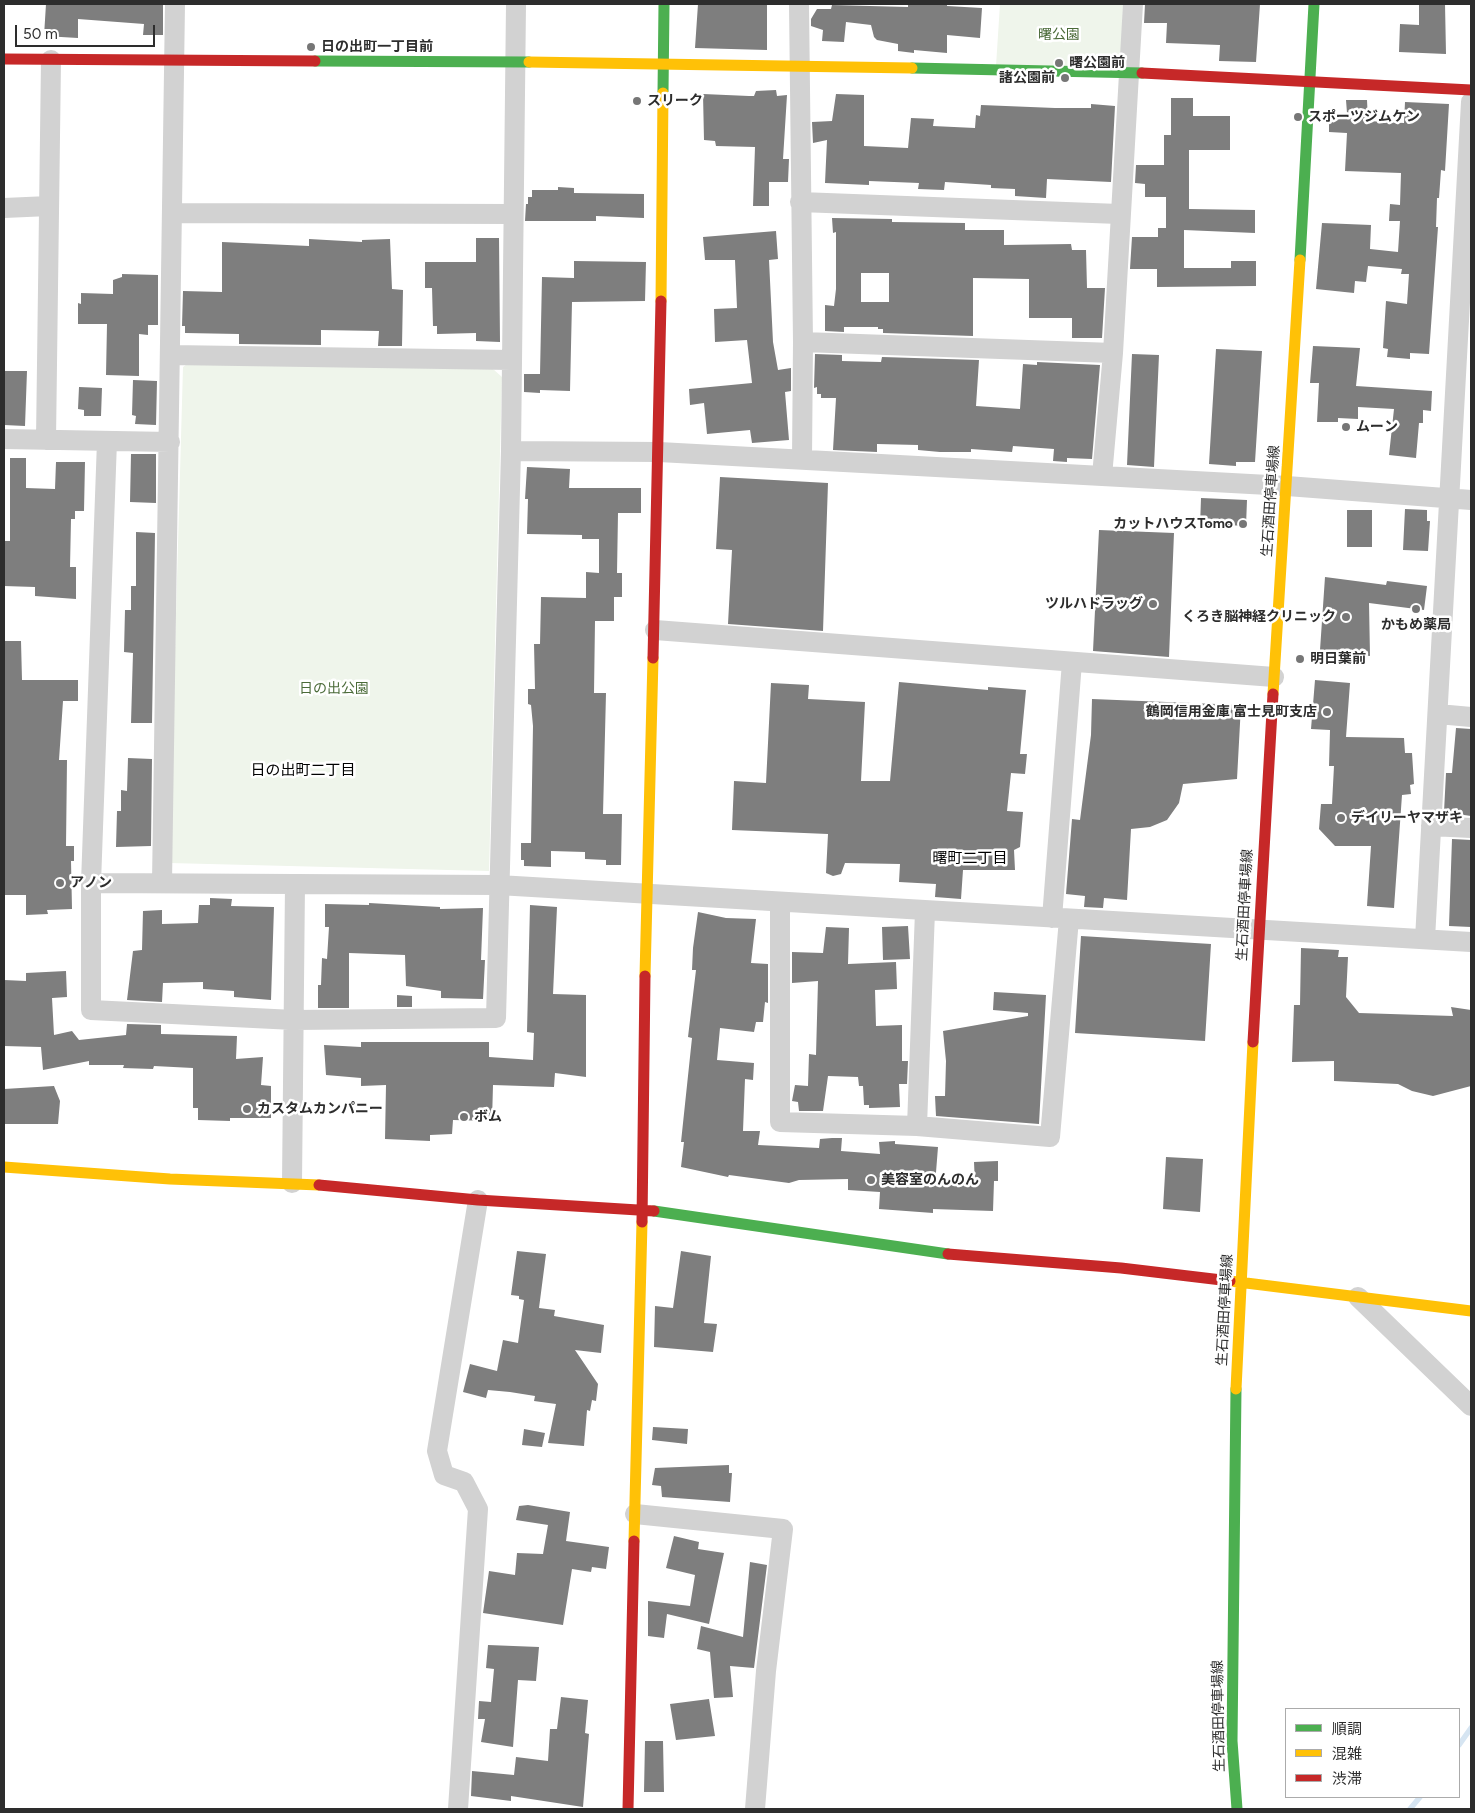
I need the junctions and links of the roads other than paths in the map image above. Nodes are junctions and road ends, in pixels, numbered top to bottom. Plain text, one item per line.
1 (175, 4) edge
2 (516, 4) edge
3 (664, 4) edge
4 (799, 4) edge
5 (1133, 4) edge
6 (1314, 4) edge
7 (4, 59) edge
8 (51, 60) junction
9 (174, 60) junction
10 (515, 62) junction
11 (665, 65) junction
12 (799, 68) junction
13 (1129, 72) junction
14 (1310, 81) junction
15 (1471, 90) edge
16 (1471, 102) edge
17 (800, 202) junction
18 (49, 206) junction
19 (4, 208) edge
20 (172, 213) junction
21 (513, 214) junction
22 (1119, 214) junction
23 (803, 342) junction
24 (1113, 353) junction
25 (171, 355) junction
26 (512, 360) junction
27 (1464, 360) edge
28 (4, 439) edge
29 (46, 440) junction
30 (107, 441) junction
31 (170, 442) junction
32 (510, 451) junction
33 (659, 452) junction
34 (802, 459) junction
35 (1102, 476) junction
36 (1287, 486) junction
37 (1450, 499) junction
38 (1471, 500) edge
39 (655, 630) junction
40 (1072, 662) junction
41 (1274, 677) junction
42 (1438, 714) junction
43 (1471, 717) edge
44 (1432, 826) junction
45 (1471, 828) edge
46 (92, 883) junction
47 (162, 883) junction
48 (295, 884) junction
49 (498, 885) junction
50 (646, 893) junction
51 (780, 902) junction
52 (925, 911) junction
53 (1060, 919) junction
54 (1258, 931) junction
55 (1425, 939) junction
56 (1471, 942) edge
57 (294, 1020) junction
58 (917, 1126) junction
59 (4, 1167) edge
60 (292, 1183) junction
61 (478, 1200) junction
62 (642, 1209) junction
63 (1242, 1284) junction
64 (1358, 1297) junction
65 (1471, 1311) edge
66 (1471, 1406) edge
67 (635, 1514) junction
68 (458, 1809) edge
69 (628, 1809) edge
70 (755, 1809) edge
71 (1237, 1809) edge

1 - 9 street
2 - 10 street
3 - 11 street
4 - 12 street
5 - 13 street
6 - 14 street, 生石酒田停車場線
7 - 8 street
8 - 9 street
8 - 18 street
9 - 10 street
9 - 20 street
10 - 11 street
10 - 21 street
11 - 12 street
11 - 33 street
12 - 13 street
12 - 17 street
13 - 14 street
13 - 22 street
14 - 15 street
14 - 36 street, 生石酒田停車場線
16 - 27 street
17 - 22 street
17 - 23 street
18 - 19 street
18 - 29 street
20 - 21 street
20 - 25 street
21 - 26 street
22 - 24 street
23 - 24 street
23 - 34 street
24 - 35 street
25 - 26 street
25 - 31 street
26 - 32 street
27 - 37 street
28 - 29 street
29 - 30 street
30 - 31 street
30 - 46 street
31 - 47 street
32 - 33 street
32 - 49 street
33 - 34 street
33 - 39 street
34 - 35 street
35 - 36 street
36 - 37 street
36 - 41 street, 生石酒田停車場線
37 - 38 street
37 - 42 street
39 - 40 street
39 - 50 street
40 - 41 street
40 - 53 street
41 - 54 street, 生石酒田停車場線
42 - 43 street
42 - 44 street
44 - 45 street
44 - 55 street
46 - 47 street
46 - 57 street
47 - 48 street
48 - 49 street
48 - 57 street
49 - 50 street
49 - 57 street
50 - 51 street
50 - 62 street
51 - 52 street
51 - 58 street
52 - 53 street
52 - 58 street
53 - 54 street
53 - 58 street
54 - 55 street
54 - 63 street, 生石酒田停車場線
55 - 56 street
57 - 60 street
59 - 60 street
60 - 61 street
61 - 62 street
61 - 68 street
62 - 63 street
62 - 67 street
63 - 64 street
63 - 71 street, 生石酒田停車場線
64 - 65 street
64 - 66 street
67 - 69 street
67 - 70 street

